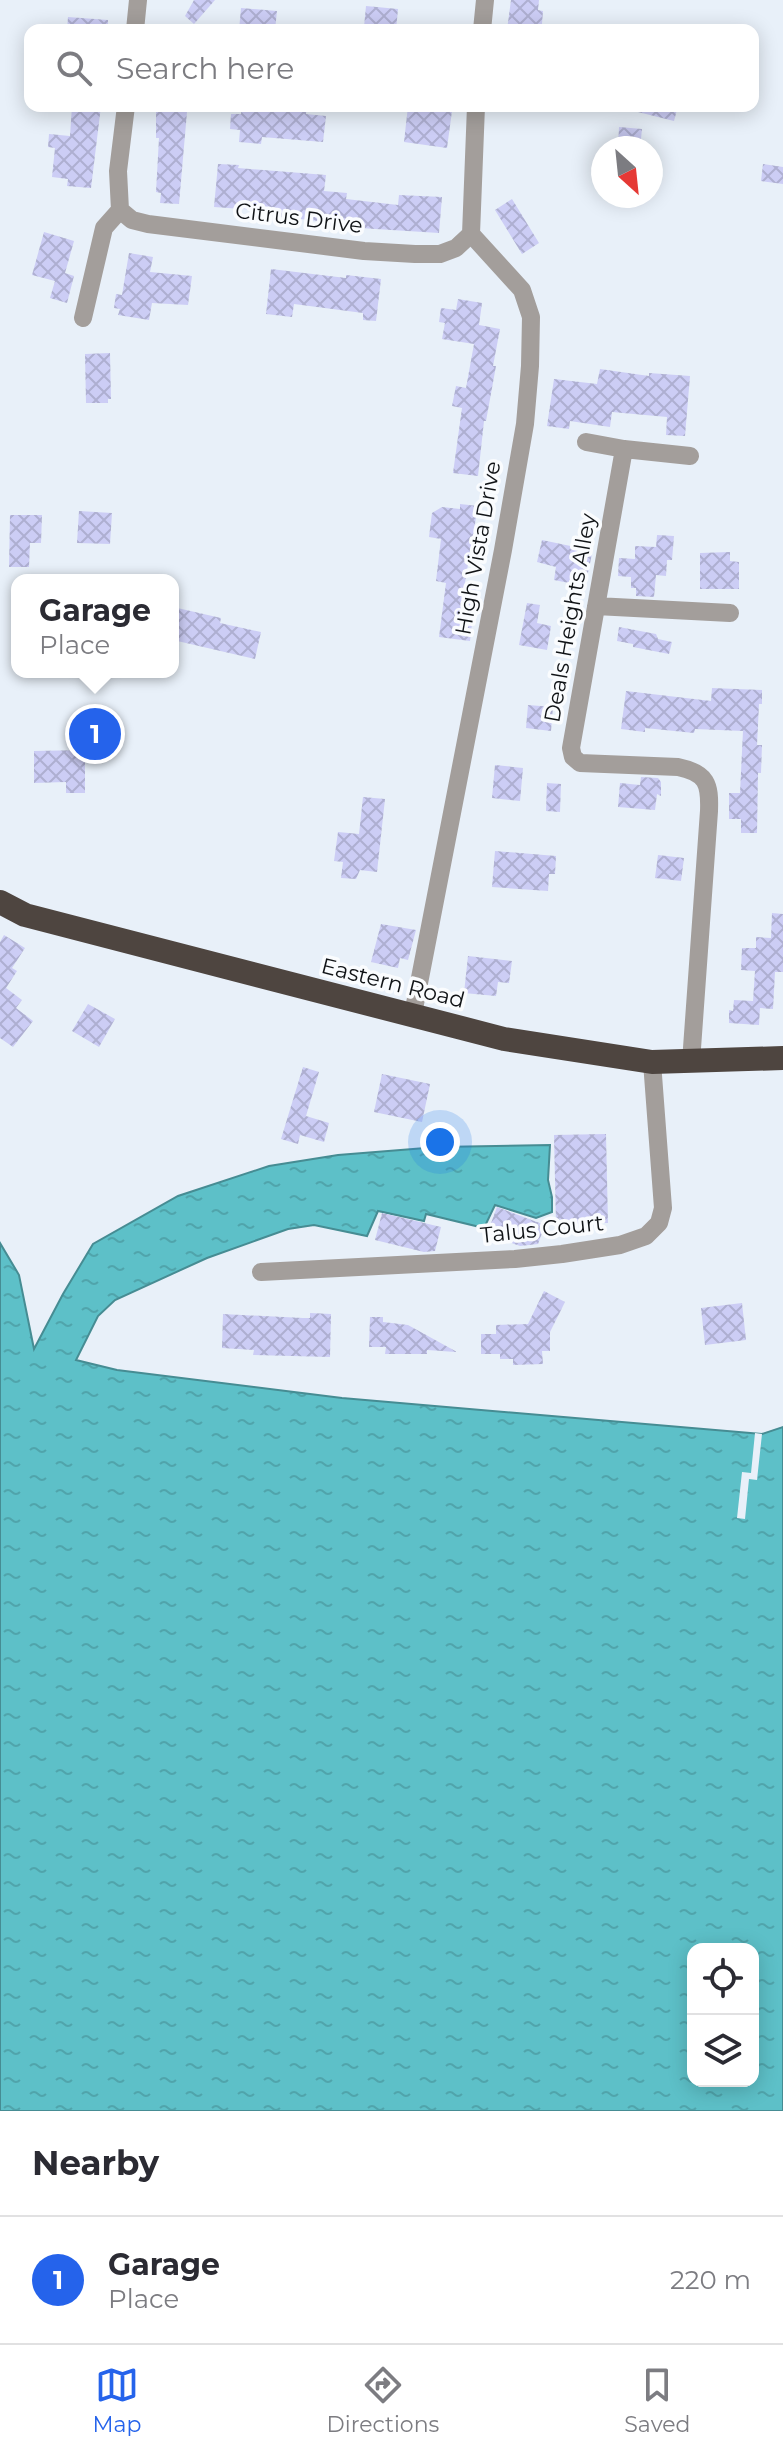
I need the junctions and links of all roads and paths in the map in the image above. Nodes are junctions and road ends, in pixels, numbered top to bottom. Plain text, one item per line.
1 (138, 0) edge
2 (485, 0) edge
3 (136, 24) edge
4 (483, 24) edge
5 (125, 112) edge
6 (476, 112) edge
7 (120, 210) junction
8 (471, 234) junction
9 (83, 318) dead end
10 (586, 442) dead end
11 (624, 449) junction
12 (690, 456) dead end
13 (596, 606) junction
14 (730, 613) dead end
15 (0, 902) edge
16 (413, 1014) junction
17 (783, 1058) edge
18 (652, 1062) junction
19 (691, 1062) junction
20 (261, 1272) dead end

1 - 3 street
2 - 4 street
5 - 7 street
6 - 8 street
7 - 8 street, Citrus Drive
7 - 9 street
8 - 16 street, High Vista Drive
10 - 11 street
11 - 12 street
11 - 13 street, Deals Heights Alley
13 - 14 street
13 - 19 street, Deals Heights Alley
15 - 16 highway, Eastern Road
16 - 18 highway, Eastern Road
17 - 19 highway, Eastern Road
18 - 19 highway, Eastern Road
18 - 20 street, Talus Court

